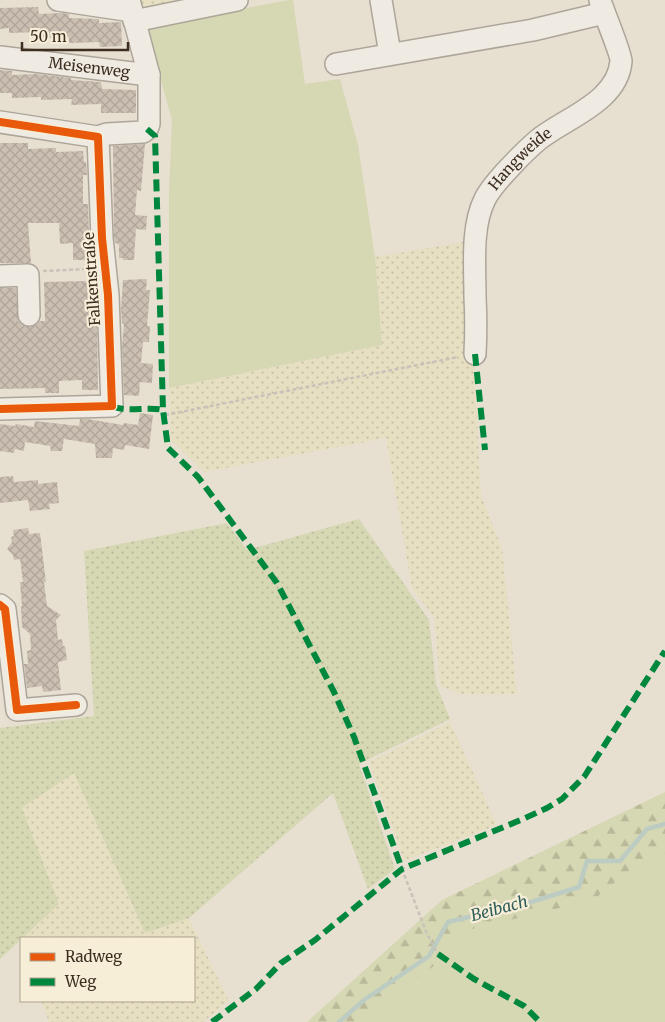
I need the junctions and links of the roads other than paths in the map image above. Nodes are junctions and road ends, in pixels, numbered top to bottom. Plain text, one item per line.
1 (58, 0) edge
2 (237, 0) edge
3 (381, 0) edge
4 (602, 6) edge
5 (131, 11) edge
6 (390, 54) junction
7 (0, 57) edge
8 (336, 64) dead end
9 (149, 75) junction
10 (0, 122) edge
11 (98, 137) junction
12 (0, 276) edge
13 (30, 315) dead end
14 (475, 354) road end
15 (0, 409) edge
16 (0, 605) edge
17 (76, 705) dead end

1 - 5 street
2 - 5 street
3 - 6 street
4 - 6 street
4 - 14 street, Hangweide
5 - 9 street
6 - 8 street
7 - 9 street, Meisenweg
9 - 11 street
10 - 11 street
11 - 15 street, Falkenstraße
12 - 13 street
16 - 17 street

